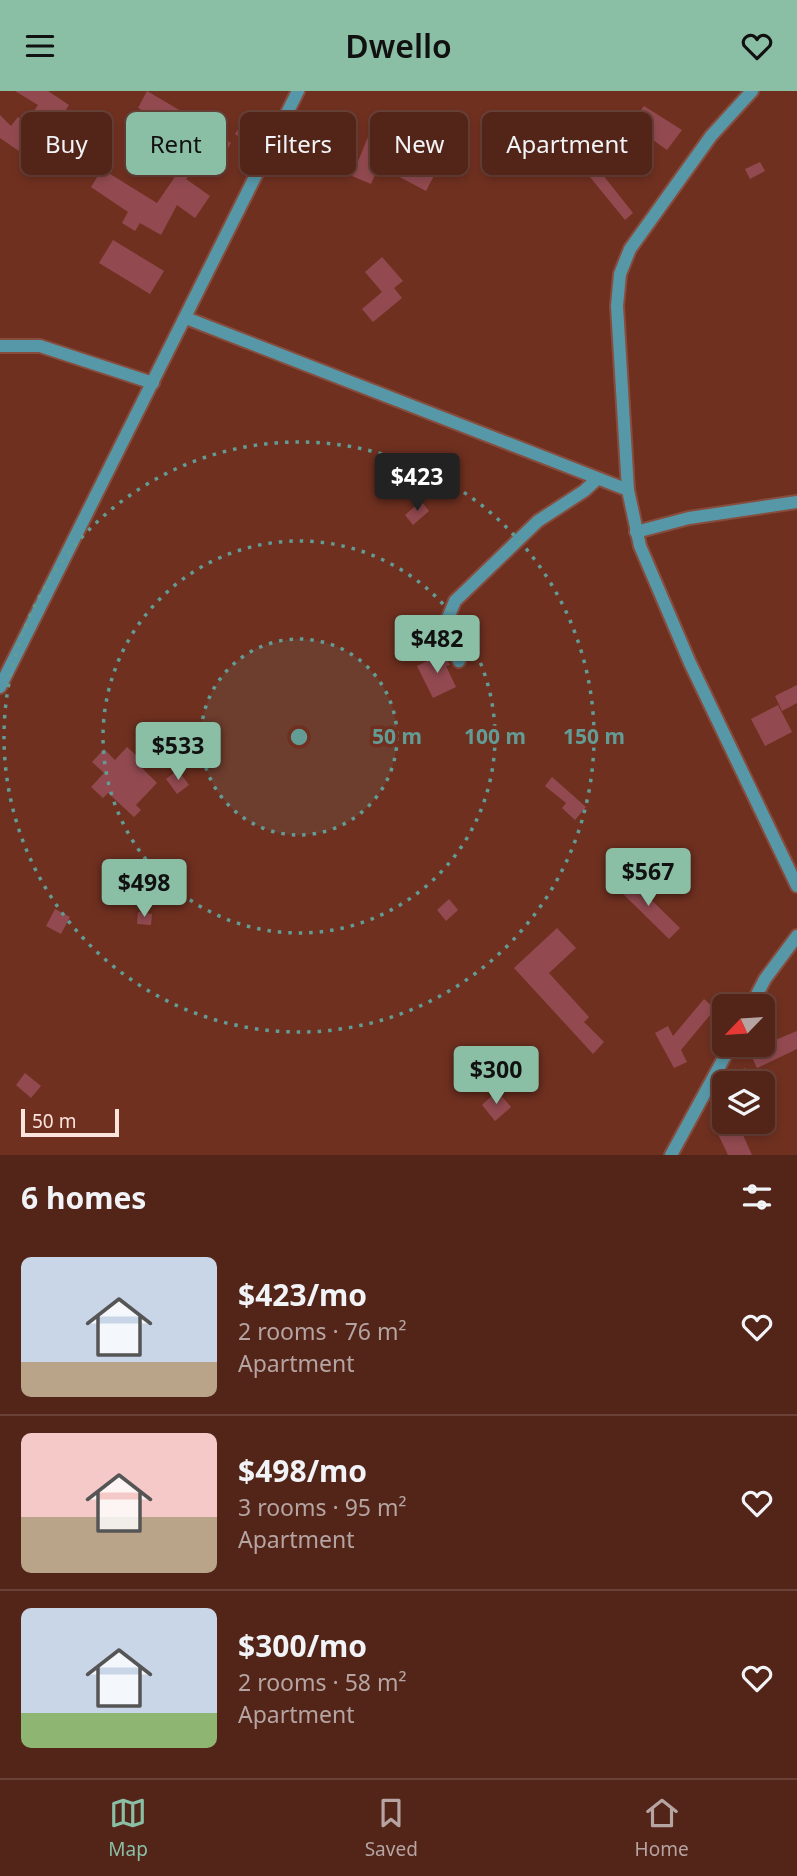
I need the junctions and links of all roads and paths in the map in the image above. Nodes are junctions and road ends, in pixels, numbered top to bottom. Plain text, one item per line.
1 (298, 91) edge
2 (752, 91) edge
3 (186, 317) junction
4 (0, 346) edge
5 (153, 383) junction
6 (596, 480) junction
7 (628, 490) junction
8 (797, 502) edge
9 (636, 532) junction
10 (458, 661) dead end
11 (0, 687) edge
12 (797, 886) edge
13 (797, 936) edge
14 (757, 994) edge
15 (724, 1057) edge
16 (671, 1155) edge

1 - 3 street
2 - 7 street
3 - 5 street
3 - 6 street
4 - 5 street
5 - 11 street
6 - 7 street
6 - 10 street
7 - 9 street
8 - 9 street
9 - 12 street
13 - 14 street
15 - 16 street

